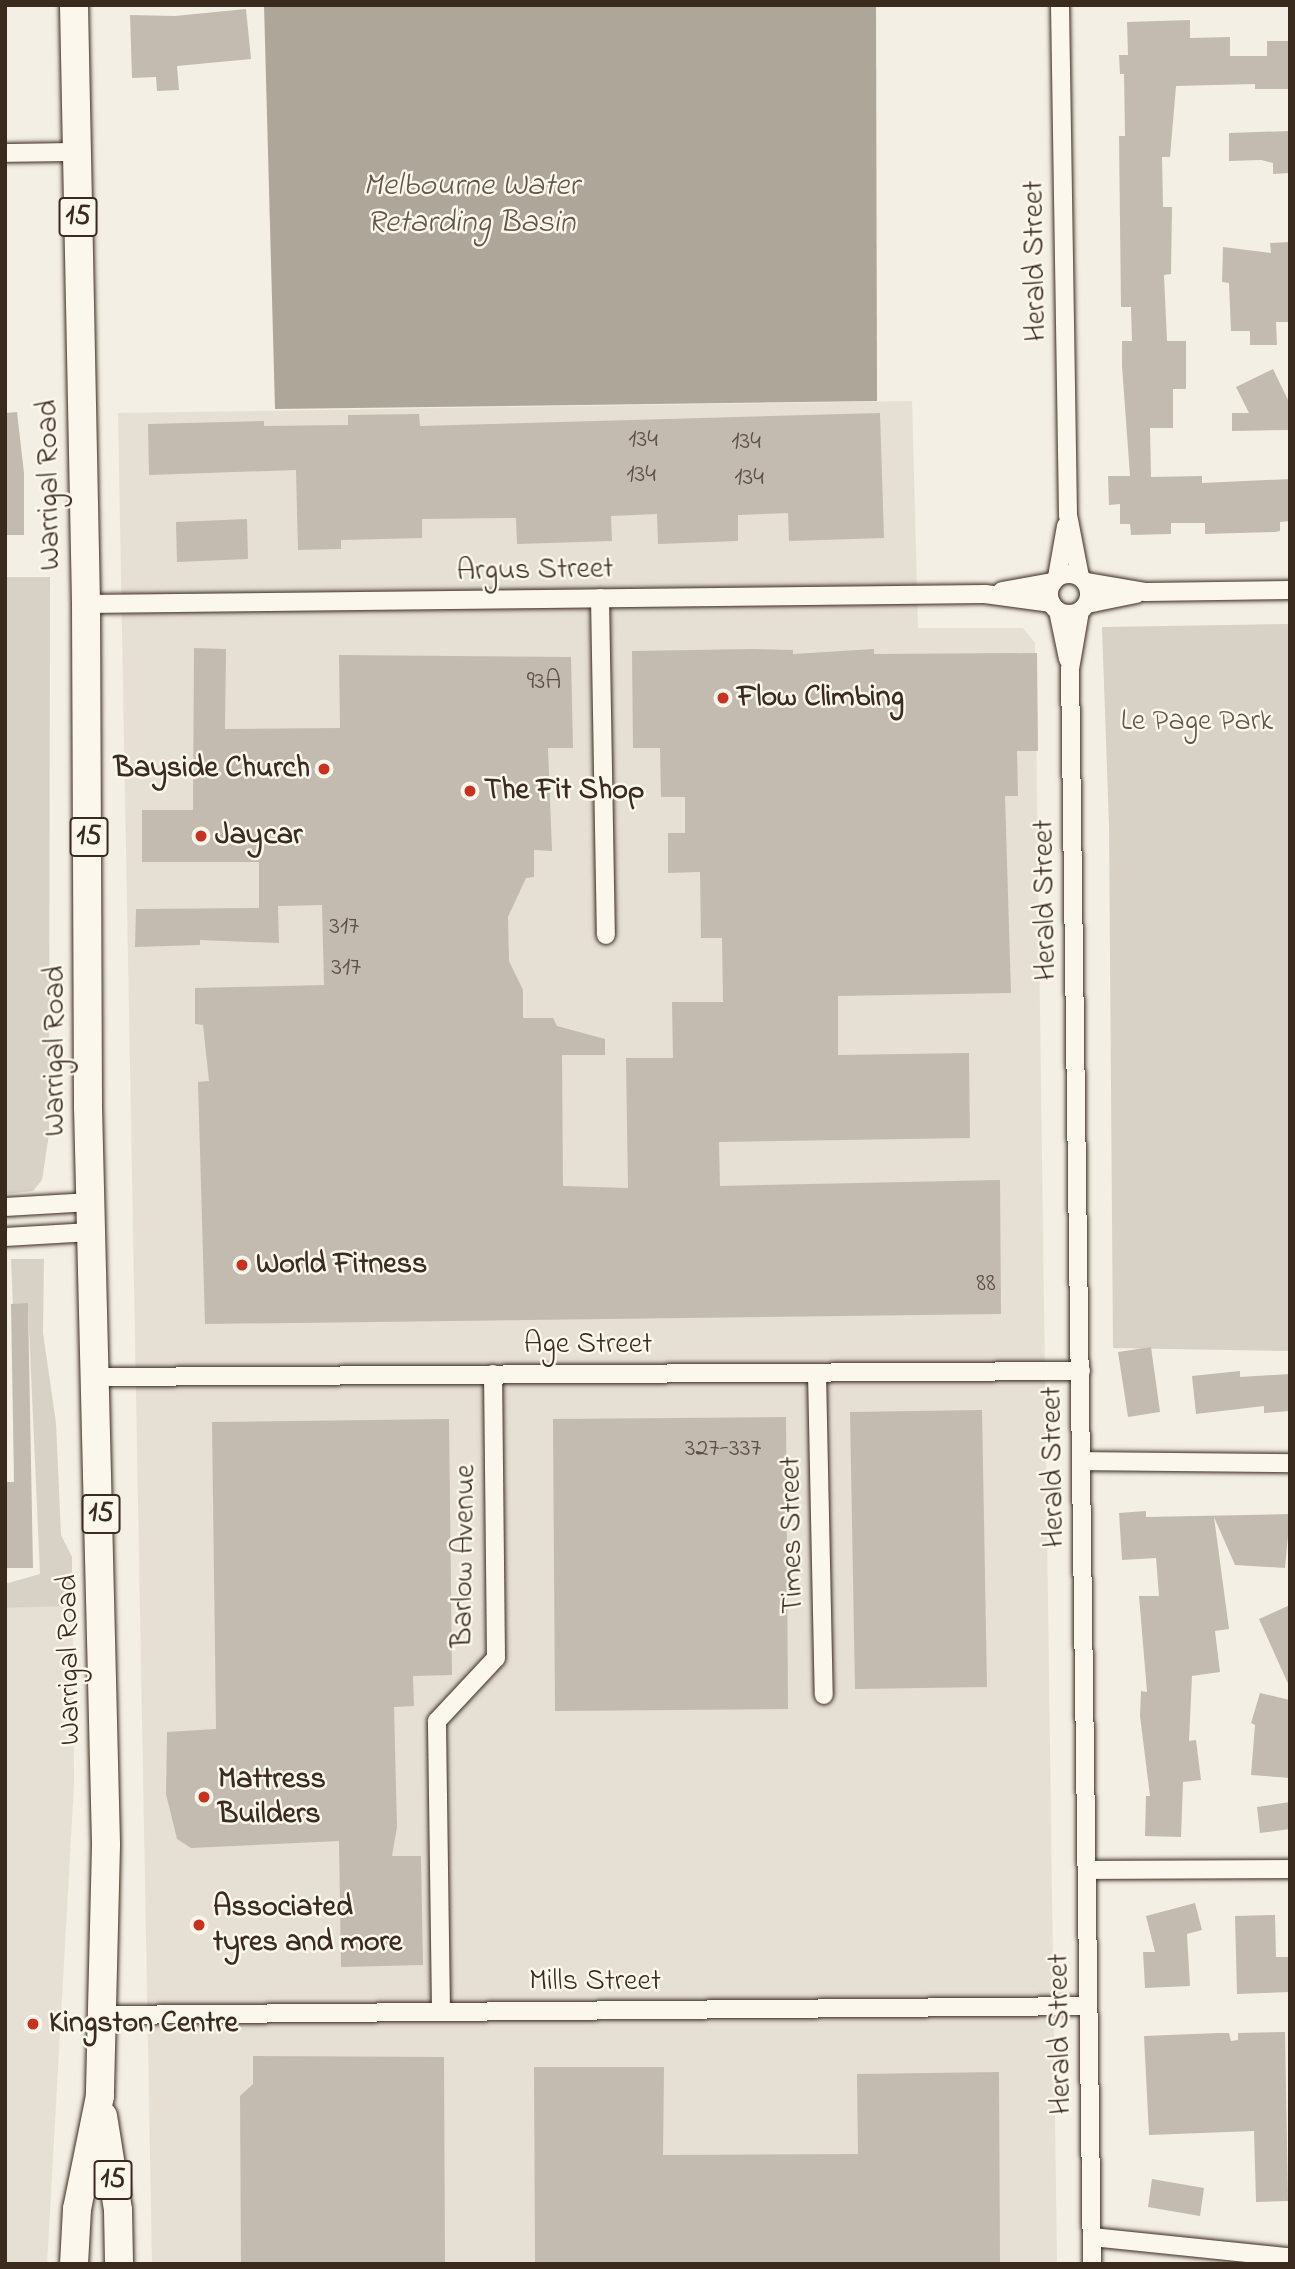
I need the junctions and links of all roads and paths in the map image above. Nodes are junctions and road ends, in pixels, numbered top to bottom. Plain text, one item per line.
1 (74, 5) edge
2 (1060, 5) edge
3 (77, 152) junction
4 (5, 153) edge
5 (1068, 515) junction
6 (1083, 579) junction
7 (1055, 580) junction
8 (1290, 590) edge
9 (1146, 592) junction
10 (985, 594) junction
11 (600, 598) junction
12 (86, 604) junction
13 (1054, 607) junction
14 (1084, 607) junction
15 (1070, 669) junction
16 (606, 935) dead end
17 (91, 1202) junction
18 (5, 1207) edge
19 (91, 1232) junction
20 (5, 1237) edge
21 (1081, 1371) junction
22 (817, 1373) junction
23 (493, 1374) junction
24 (96, 1377) junction
25 (1082, 1461) junction
26 (1290, 1463) edge
27 (824, 1695) dead end
28 (1290, 1868) edge
29 (1087, 1870) junction
30 (1088, 2006) junction
31 (441, 2011) junction
32 (102, 2015) junction
33 (100, 2096) junction
34 (1092, 2237) junction
35 (1290, 2263) edge
36 (74, 2264) edge
37 (119, 2264) edge
38 (1092, 2264) edge

1 - 3 highway, Warrigal Road / 15
2 - 5 street, Herald Street
3 - 4 street
3 - 12 highway, Warrigal Road / 15
5 - 6 street, Herald Street
5 - 7 street, Herald Street
6 - 7 street, Argus Street
6 - 9 street
6 - 14 street, Herald Street
7 - 10 street, Argus Street
7 - 13 street, Herald Street
8 - 9 street
9 - 14 street
10 - 11 street, Argus Street
10 - 13 street, Argus Street
11 - 12 street, Argus Street
11 - 16 street
12 - 17 highway, Warrigal Road / 15
13 - 14 street, Argus Street
13 - 15 street, Herald Street
14 - 15 street, Herald Street
15 - 21 street, Herald Street
17 - 18 street
17 - 19 highway, Warrigal Road / 15
19 - 20 street
19 - 24 highway, Warrigal Road / 15
21 - 22 street, Age Street
21 - 25 street, Herald Street
22 - 23 street, Age Street
22 - 27 street, Times Street
23 - 24 street, Age Street
23 - 31 street, Barlow Avenue
24 - 32 highway, Warrigal Road / 15
25 - 26 street
25 - 29 street, Herald Street
28 - 29 street
29 - 30 street, Herald Street
30 - 31 street, Mills Street
30 - 34 street, Herald Street
31 - 32 street, Mills Street
32 - 33 highway, Warrigal Road / 15
33 - 36 highway, Warrigal Road / 15
33 - 37 highway, Warrigal Road / 15
34 - 35 street
34 - 38 street, Herald Street

